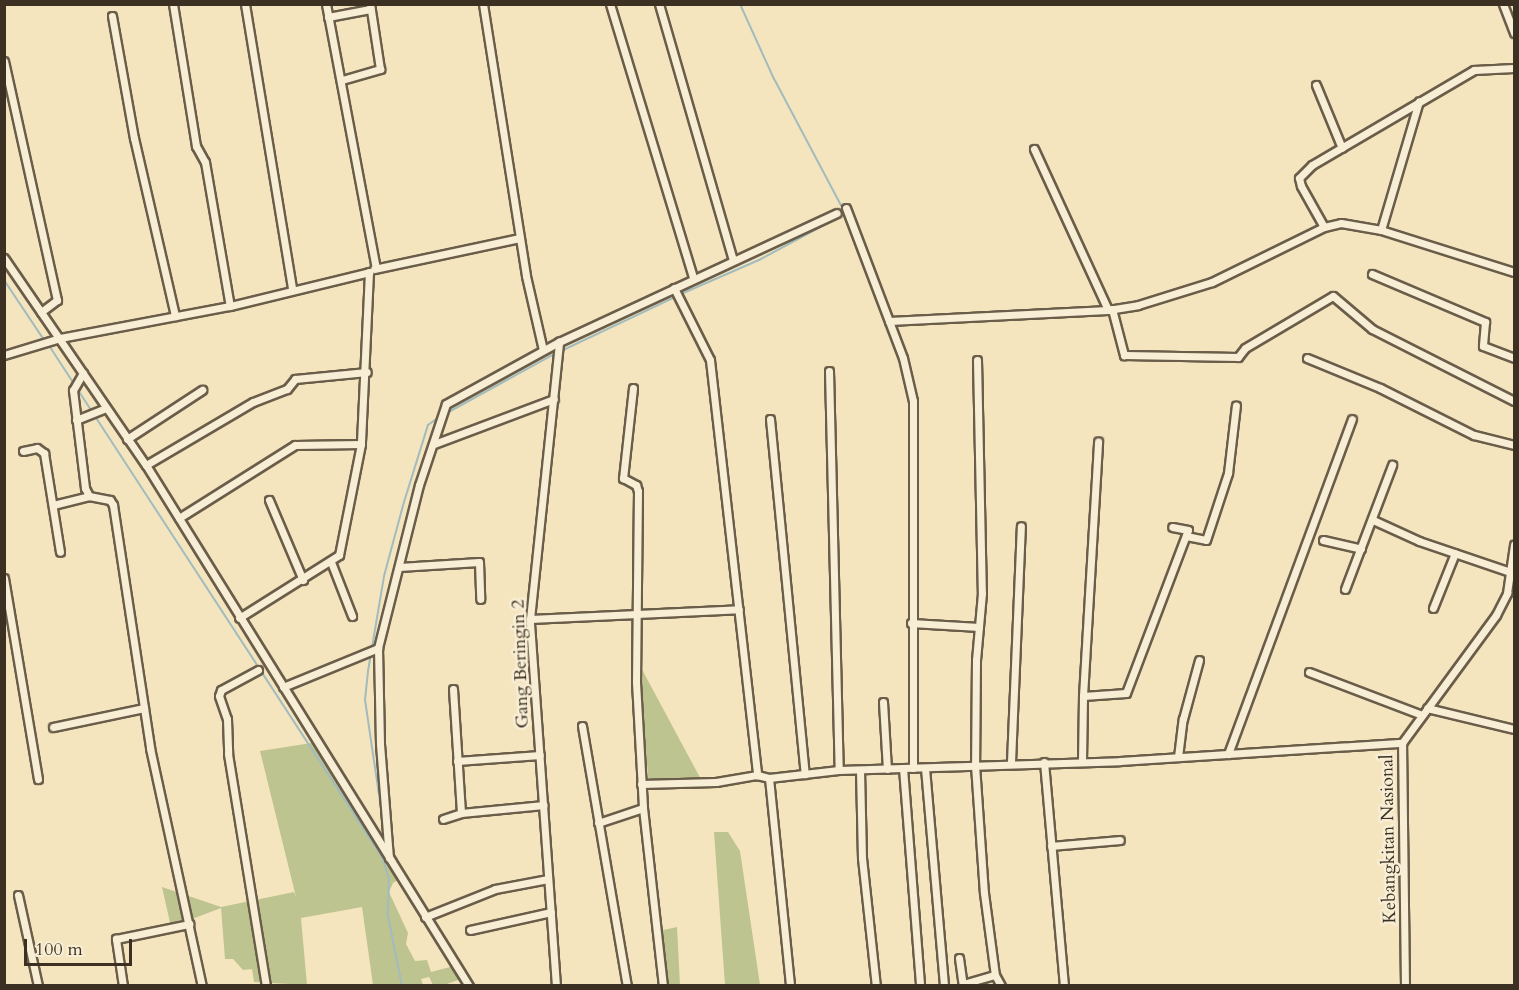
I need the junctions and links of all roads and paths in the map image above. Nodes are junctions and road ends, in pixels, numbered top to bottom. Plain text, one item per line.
1 (173, 4) edge
2 (245, 4) edge
3 (326, 4) edge
4 (483, 4) edge
5 (610, 4) edge
6 (659, 4) edge
7 (1503, 4) edge
8 (370, 7) edge
9 (112, 16) dead end
10 (328, 17) junction
11 (1515, 33) edge
12 (4, 61) edge
13 (1515, 68) edge
14 (342, 80) junction
15 (1316, 85) dead end
16 (1419, 101) junction
17 (1034, 148) dead end
18 (1342, 148) junction
19 (846, 208) dead end
20 (837, 213) dead end
21 (1324, 227) junction
22 (1381, 230) junction
23 (520, 238) junction
24 (4, 258) edge
25 (733, 260) junction
26 (373, 270) junction
27 (1515, 273) edge
28 (1372, 274) dead end
29 (693, 278) junction
30 (292, 289) junction
31 (675, 290) junction
32 (230, 306) junction
33 (1110, 309) junction
34 (41, 312) junction
35 (175, 315) junction
36 (890, 321) junction
37 (60, 338) junction
38 (559, 345) junction
39 (543, 350) junction
40 (4, 355) edge
41 (1307, 358) dead end
42 (1515, 358) edge
43 (977, 360) dead end
44 (829, 371) dead end
45 (368, 372) junction
46 (83, 373) junction
47 (633, 388) dead end
48 (202, 390) dead end
49 (554, 399) junction
50 (1515, 401) edge
51 (1236, 405) dead end
52 (105, 408) junction
53 (770, 419) dead end
54 (1352, 419) dead end
55 (76, 420) junction
56 (127, 439) junction
57 (1098, 441) dead end
58 (361, 444) junction
59 (434, 444) junction
60 (1515, 445) edge
61 (22, 451) dead end
62 (146, 465) junction
63 (1392, 465) dead end
64 (89, 496) junction
65 (268, 500) dead end
66 (53, 505) junction
67 (179, 518) junction
68 (1373, 520) junction
69 (1021, 526) dead end
70 (1172, 526) dead end
71 (1186, 536) junction
72 (1323, 540) dead end
73 (1515, 545) edge
74 (1361, 549) junction
75 (60, 552) dead end
76 (1455, 553) junction
77 (332, 562) junction
78 (399, 567) junction
79 (1510, 572) junction
80 (4, 578) edge
81 (303, 580) junction
82 (1345, 589) dead end
83 (1511, 594) edge
84 (480, 599) dead end
85 (1433, 608) dead end
86 (739, 609) junction
87 (636, 614) junction
88 (352, 616) dead end
89 (239, 618) junction
90 (530, 619) junction
91 (911, 623) junction
92 (979, 627) junction
93 (377, 649) junction
94 (1199, 660) dead end
95 (258, 670) dead end
96 (1309, 672) dead end
97 (283, 687) junction
98 (453, 690) dead end
99 (1083, 696) junction
100 (884, 702) dead end
101 (144, 708) junction
102 (1427, 708) junction
103 (1422, 715) junction
104 (582, 726) dead end
105 (53, 727) dead end
106 (1515, 729) edge
107 (1402, 743) junction
108 (1228, 754) junction
109 (540, 755) junction
110 (1178, 757) junction
111 (457, 761) junction
112 (1082, 761) junction
113 (1011, 762) junction
114 (1044, 762) junction
115 (975, 765) junction
116 (903, 768) junction
117 (914, 768) junction
118 (925, 768) junction
119 (887, 769) junction
120 (839, 770) junction
121 (860, 770) junction
122 (806, 774) junction
123 (757, 775) junction
124 (770, 778) junction
125 (38, 779) dead end
126 (641, 784) junction
127 (544, 805) junction
128 (643, 808) junction
129 (460, 813) junction
130 (443, 819) dead end
131 (598, 822) junction
132 (1120, 840) dead end
133 (1051, 846) junction
134 (387, 858) junction
135 (548, 879) junction
136 (18, 895) dead end
137 (551, 912) junction
138 (425, 917) junction
139 (189, 924) junction
140 (470, 930) dead end
141 (959, 958) dead end
142 (995, 975) junction
143 (963, 985) edge
144 (38, 986) edge
145 (123, 986) edge
146 (202, 986) edge
147 (266, 986) edge
148 (469, 986) edge
149 (556, 986) edge
150 (627, 986) edge
151 (663, 986) edge
152 (790, 986) edge
153 (876, 986) edge
154 (920, 986) edge
155 (944, 986) edge
156 (1001, 986) edge
157 (1065, 986) edge
158 (1405, 986) edge

1 - 32 street
2 - 30 street
3 - 10 street
4 - 23 street
5 - 29 street
6 - 25 street
7 - 11 street
8 - 10 street
8 - 14 street
9 - 35 street
10 - 14 street
12 - 34 street
13 - 16 street
14 - 26 street
15 - 18 street
16 - 18 street
16 - 22 street
17 - 33 street
18 - 21 street
19 - 36 street
20 - 25 street
21 - 22 street
21 - 33 street
22 - 27 street
23 - 26 street
23 - 39 street
24 - 34 street
25 - 29 street
26 - 30 street
26 - 45 street
28 - 42 street
29 - 31 street
30 - 32 street
31 - 38 street
31 - 86 street
32 - 35 street
33 - 36 street
33 - 50 street
34 - 37 street
35 - 37 street
36 - 91 street
37 - 40 street
37 - 46 street
38 - 39 street
38 - 49 street, Gang Beringin 2
39 - 59 street
41 - 60 street
43 - 92 street
44 - 120 street
45 - 58 street
45 - 62 street
46 - 52 street
46 - 55 street
47 - 87 street
48 - 56 street
49 - 59 street
49 - 90 street, Gang Beringin 2
51 - 71 street
52 - 55 street
52 - 56 street
53 - 122 street
54 - 108 street
55 - 64 street
56 - 62 street
57 - 99 street
58 - 67 street
58 - 77 street
59 - 78 street
61 - 66 street
62 - 67 street
63 - 68 street
64 - 66 street
64 - 101 street
65 - 81 street
66 - 75 street
67 - 89 street
68 - 74 street
68 - 76 street
69 - 113 street
70 - 71 street
71 - 99 street
72 - 74 street
73 - 79 street, Kebangkitan Nasional
74 - 82 street
76 - 79 street
76 - 85 street
77 - 81 street
77 - 88 street
78 - 84 street
78 - 93 street
79 - 83 street, Kebangkitan Nasional
80 - 125 street
81 - 89 street
83 - 102 street, Kebangkitan Nasional
86 - 87 street
86 - 123 street
87 - 90 street
87 - 126 street
89 - 97 street
90 - 109 street, Gang Beringin 2
91 - 92 street
91 - 117 street
92 - 115 street
93 - 97 street
93 - 134 street
94 - 110 street
95 - 147 street
96 - 103 street
97 - 134 street
98 - 111 street
99 - 112 street
100 - 119 street
101 - 105 street
101 - 139 street
102 - 103 street, Kebangkitan Nasional
102 - 106 street
103 - 107 street, Kebangkitan Nasional
104 - 131 street
107 - 108 street
107 - 158 street, Kebangkitan Nasional
108 - 110 street
109 - 111 street
109 - 127 street, Gang Beringin 2
110 - 112 street
111 - 129 street
112 - 114 street
113 - 114 street
113 - 115 street
114 - 133 street
115 - 118 street
115 - 142 street
116 - 117 street
116 - 119 street
116 - 154 street
117 - 118 street
118 - 155 street
119 - 121 street
120 - 121 street
120 - 122 street
121 - 153 street
122 - 124 street
123 - 124 street
123 - 126 street
124 - 152 street
126 - 128 street
127 - 129 street
127 - 135 street, Gang Beringin 2
128 - 131 street
128 - 151 street
129 - 130 street
131 - 150 street
132 - 133 street
133 - 157 street
134 - 138 street
135 - 137 street, Gang Beringin 2
135 - 138 street
136 - 144 street
137 - 140 street
137 - 149 street, Gang Beringin 2
138 - 148 street
139 - 145 street
139 - 146 street
141 - 143 street
142 - 143 street
142 - 156 street

